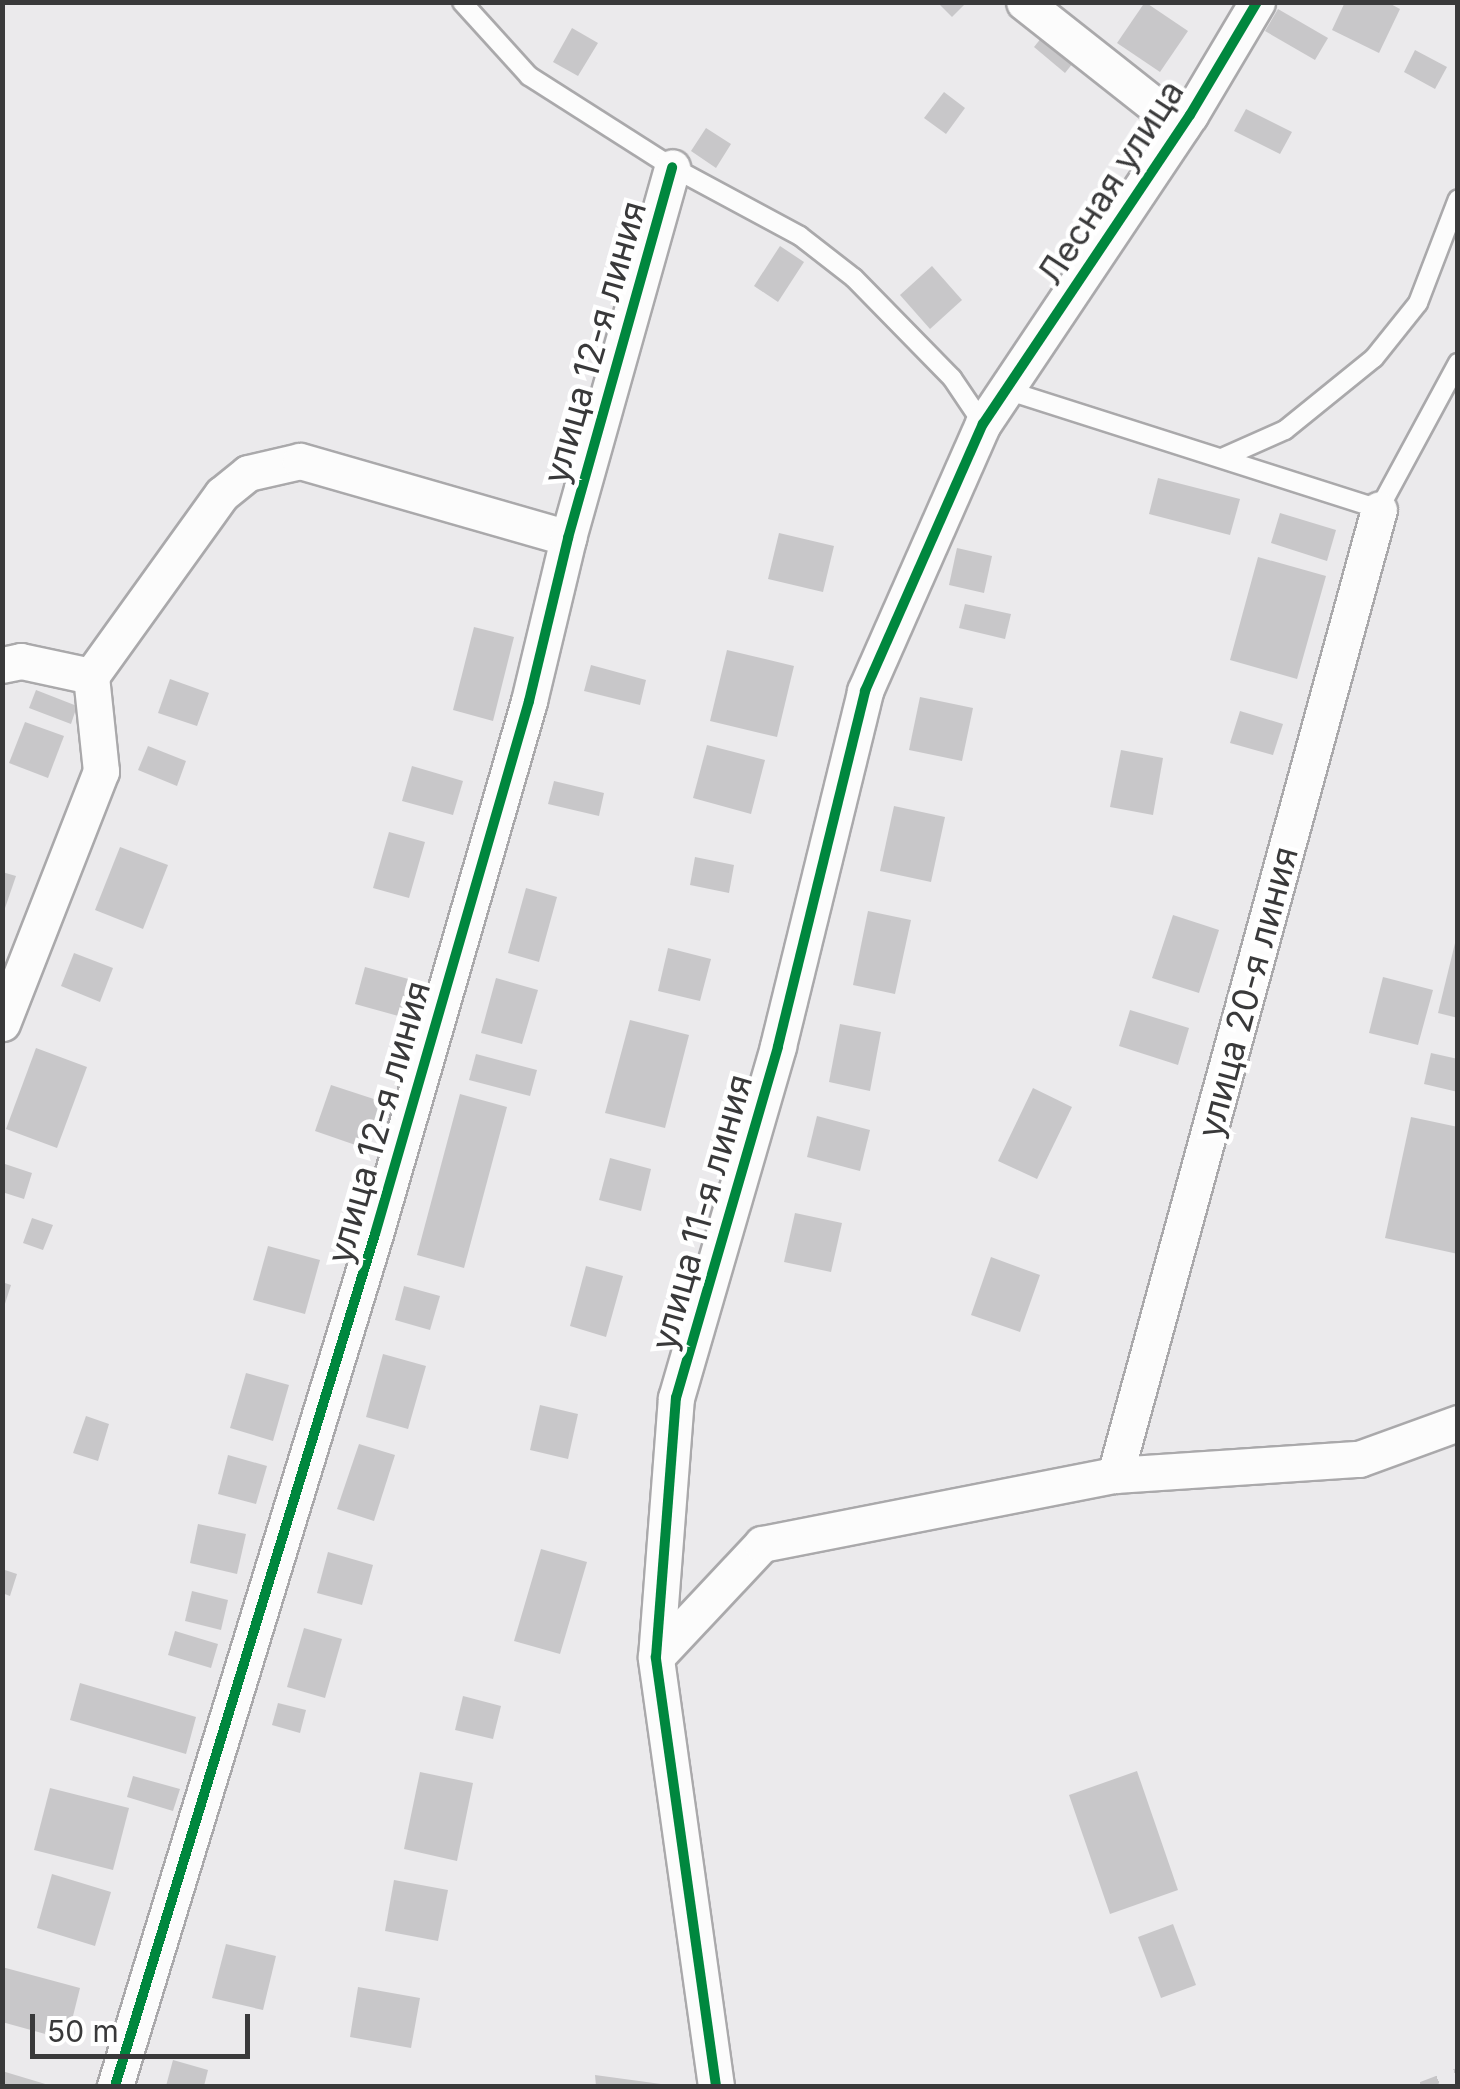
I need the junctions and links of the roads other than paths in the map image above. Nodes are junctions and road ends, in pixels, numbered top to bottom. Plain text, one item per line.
1 (462, 2) edge
2 (1024, 2) edge
3 (1257, 2) edge
4 (1182, 127) junction
5 (672, 167) junction
6 (1458, 199) edge
7 (1458, 363) edge
8 (1006, 390) junction
9 (984, 424) junction
10 (1222, 458) junction
11 (1378, 509) junction
12 (568, 538) junction
13 (2, 665) edge
14 (91, 676) junction
15 (2, 1023) edge
16 (1458, 1423) edge
17 (1116, 1475) junction
18 (656, 1657) junction
19 (115, 2086) edge
20 (716, 2086) edge

1 - 5 lane
2 - 4 street
3 - 4 street, Лесная улица
4 - 8 street, Лесная улица
5 - 9 lane
5 - 12 street, улица 12-я линия
6 - 10 lane
7 - 11 lane
8 - 9 street, улица 11-я линия
8 - 10 lane
9 - 18 street, улица 11-я линия
10 - 11 lane
11 - 17 street, улица 20-я линия
12 - 14 street
12 - 19 street, улица 12-я линия
13 - 14 street
14 - 15 street
16 - 17 street
17 - 18 street
18 - 20 street, улица 11-я линия

